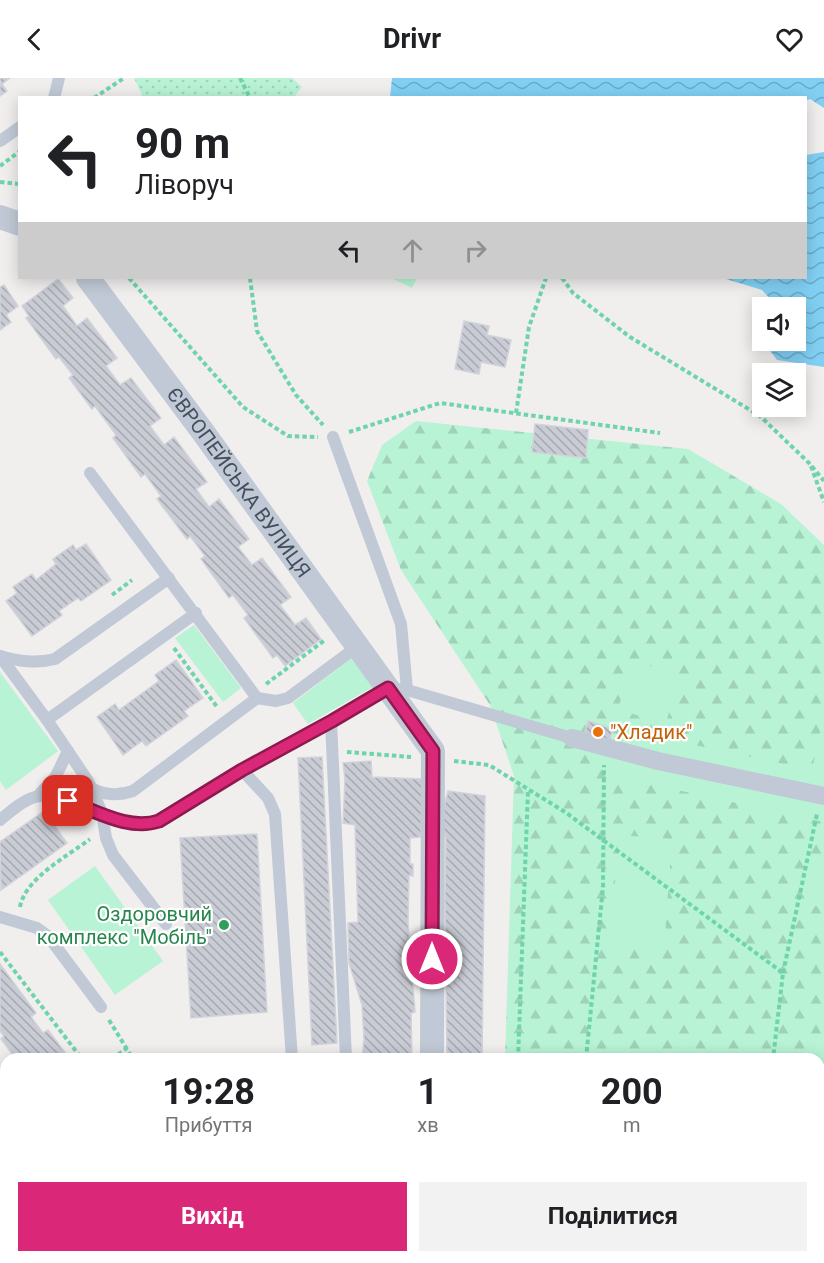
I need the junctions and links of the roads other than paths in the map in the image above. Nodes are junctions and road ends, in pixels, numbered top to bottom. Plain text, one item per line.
1 (58, 78) edge
2 (54, 96) edge
3 (18, 128) edge
4 (0, 141) edge
5 (0, 217) edge
6 (18, 224) edge
7 (89, 279) edge
8 (333, 437) road end
9 (90, 473) dead end
10 (169, 578) junction
11 (196, 613) junction
12 (358, 646) junction
13 (0, 656) edge
14 (398, 689) junction
15 (255, 695) junction
16 (47, 720) junction
17 (332, 721) junction
18 (572, 738) joint
19 (68, 751) junction
20 (242, 770) junction
21 (91, 788) junction
22 (38, 796) junction
23 (822, 796) edge
24 (102, 813) junction
25 (0, 820) edge
26 (0, 917) edge
27 (166, 924) dead end
28 (101, 1007) road end
29 (292, 1053) edge
30 (346, 1053) edge
31 (432, 1053) edge

1 - 2 lane
3 - 4 lane
5 - 6 street
7 - 12 street, ЄВРОПЕЙСЬКА ВУЛИЦЯ
8 - 14 lane
9 - 10 lane
10 - 11 lane
10 - 13 lane
11 - 15 lane
11 - 16 lane
12 - 14 street, ЄВРОПЕЙСЬКА ВУЛИЦЯ
12 - 15 lane
13 - 16 lane
14 - 17 lane
14 - 18 lane
14 - 31 street, ЄВРОПЕЙСЬКА ВУЛИЦЯ
15 - 21 lane
16 - 19 lane
17 - 20 lane
17 - 30 lane
18 - 23 street
19 - 21 lane
19 - 22 lane
20 - 24 lane
20 - 29 lane
21 - 24 lane
22 - 24 lane
22 - 25 lane
24 - 27 lane
26 - 28 lane

